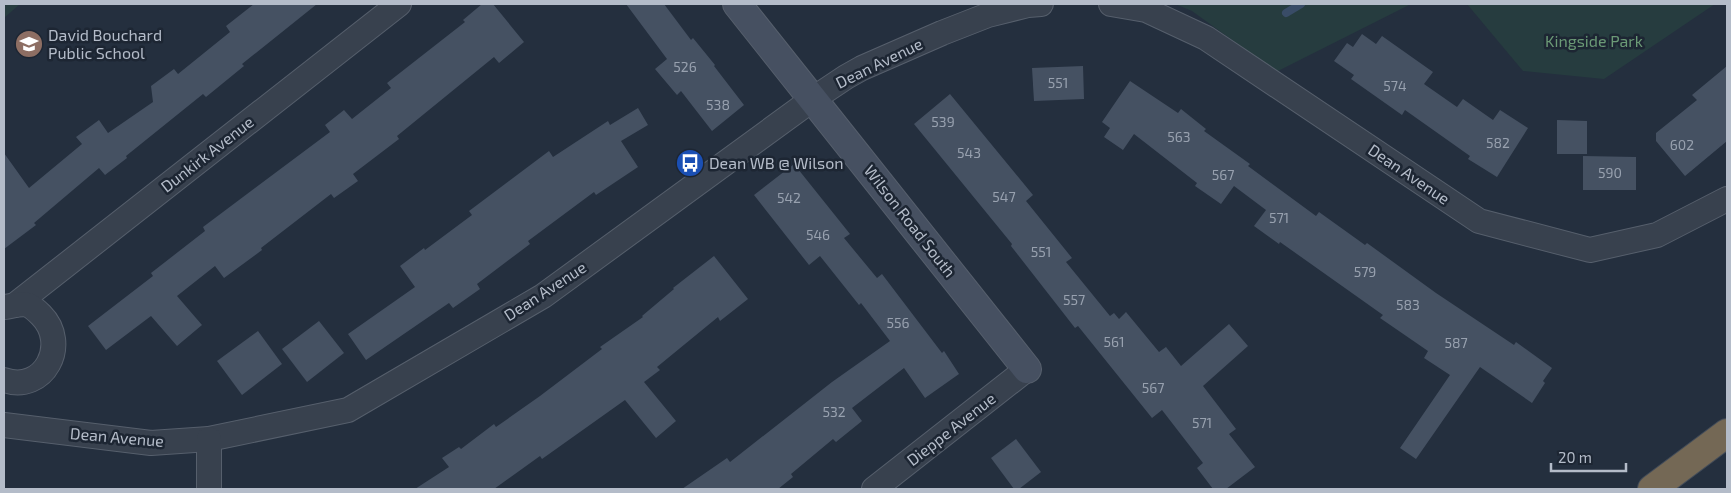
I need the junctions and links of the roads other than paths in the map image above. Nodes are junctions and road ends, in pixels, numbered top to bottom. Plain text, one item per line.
1 (400, 4) edge
2 (737, 4) edge
3 (1041, 4) edge
4 (1110, 4) edge
5 (812, 99) junction
6 (1727, 199) edge
7 (10, 306) edge
8 (1028, 369) joint
9 (4, 380) edge
10 (4, 426) edge
11 (1727, 433) edge
12 (209, 438) junction
13 (209, 489) edge
14 (874, 489) edge
15 (1652, 489) edge

1 - 7 street, Dunkirk Avenue
2 - 5 main road, Wilson Road South
3 - 5 street, Dean Avenue
4 - 6 street, Dean Avenue
5 - 8 main road, Wilson Road South
5 - 12 street, Dean Avenue
7 - 9 street, Dunkirk Avenue
8 - 14 street, Dieppe Avenue
10 - 12 street, Dean Avenue
11 - 15 highway
12 - 13 street

